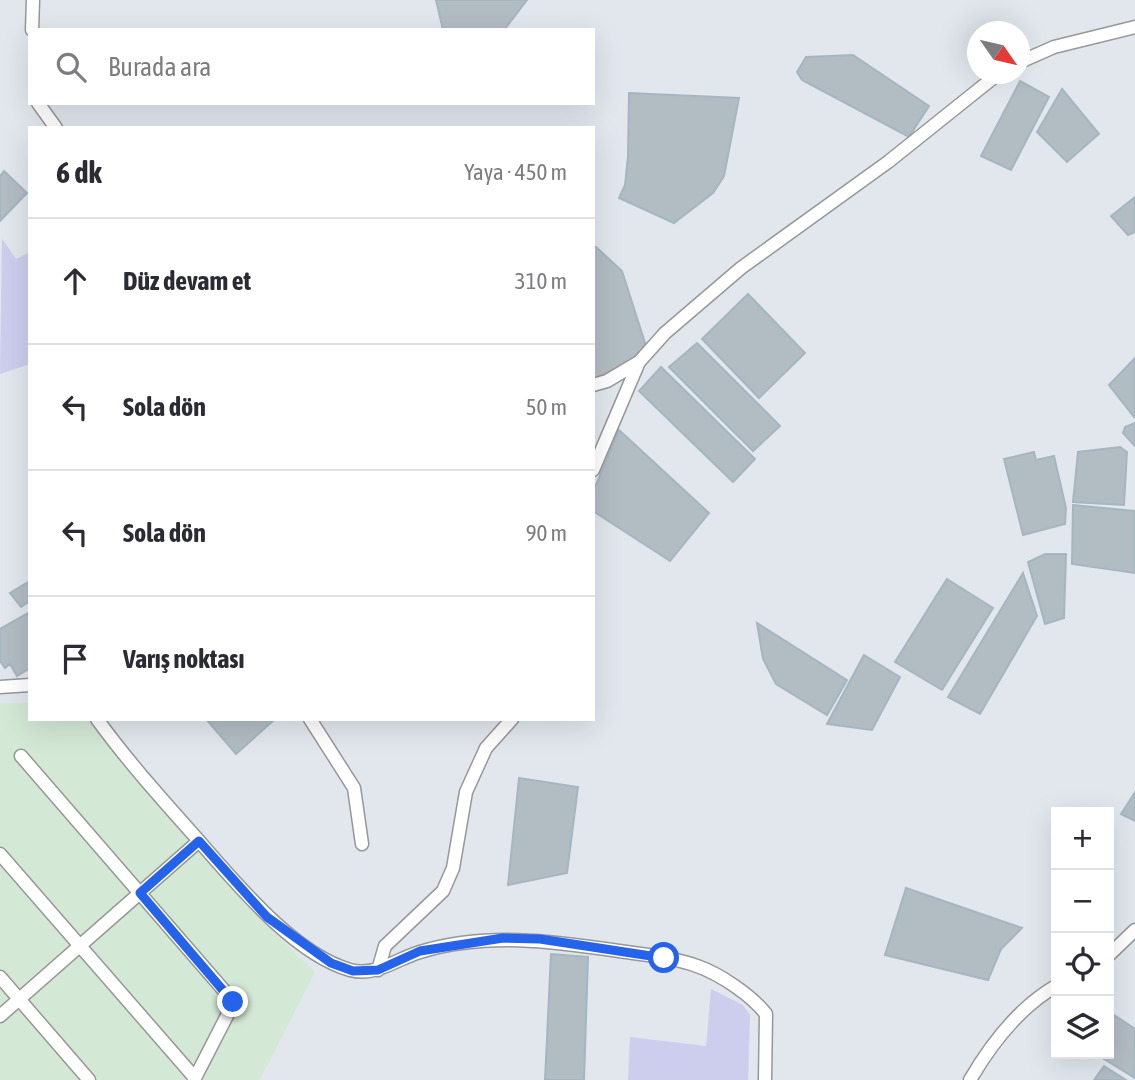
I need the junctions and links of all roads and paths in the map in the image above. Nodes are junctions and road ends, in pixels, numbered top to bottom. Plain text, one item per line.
1 (33, 0) edge
2 (1135, 27) edge
3 (32, 28) edge
4 (1030, 58) edge
5 (986, 84) edge
6 (39, 105) edge
7 (55, 126) edge
8 (639, 362) junction
9 (595, 384) edge
10 (595, 465) edge
11 (28, 685) edge
12 (0, 687) edge
13 (98, 721) edge
14 (311, 721) edge
15 (510, 721) edge
16 (21, 756) dead end
17 (199, 841) junction
18 (362, 844) dead end
19 (0, 854) edge
20 (140, 893) junction
21 (1135, 930) edge
22 (80, 947) junction
23 (1114, 950) edge
24 (378, 970) junction
25 (0, 977) edge
26 (1051, 990) edge
27 (21, 999) junction
28 (0, 1016) edge
29 (194, 1079) edge
30 (89, 1080) edge
31 (765, 1080) edge
32 (970, 1080) edge

1 - 3 street
2 - 4 street
5 - 8 street
6 - 7 street
8 - 9 street
8 - 10 street
11 - 12 street
13 - 17 street
14 - 18 street
15 - 24 street
16 - 20 street
17 - 20 street
17 - 24 street
19 - 22 street
20 - 22 street
20 - 29 street
21 - 23 street
22 - 27 street
22 - 29 street
24 - 31 street
25 - 27 street
26 - 32 street
27 - 28 street
27 - 30 street

